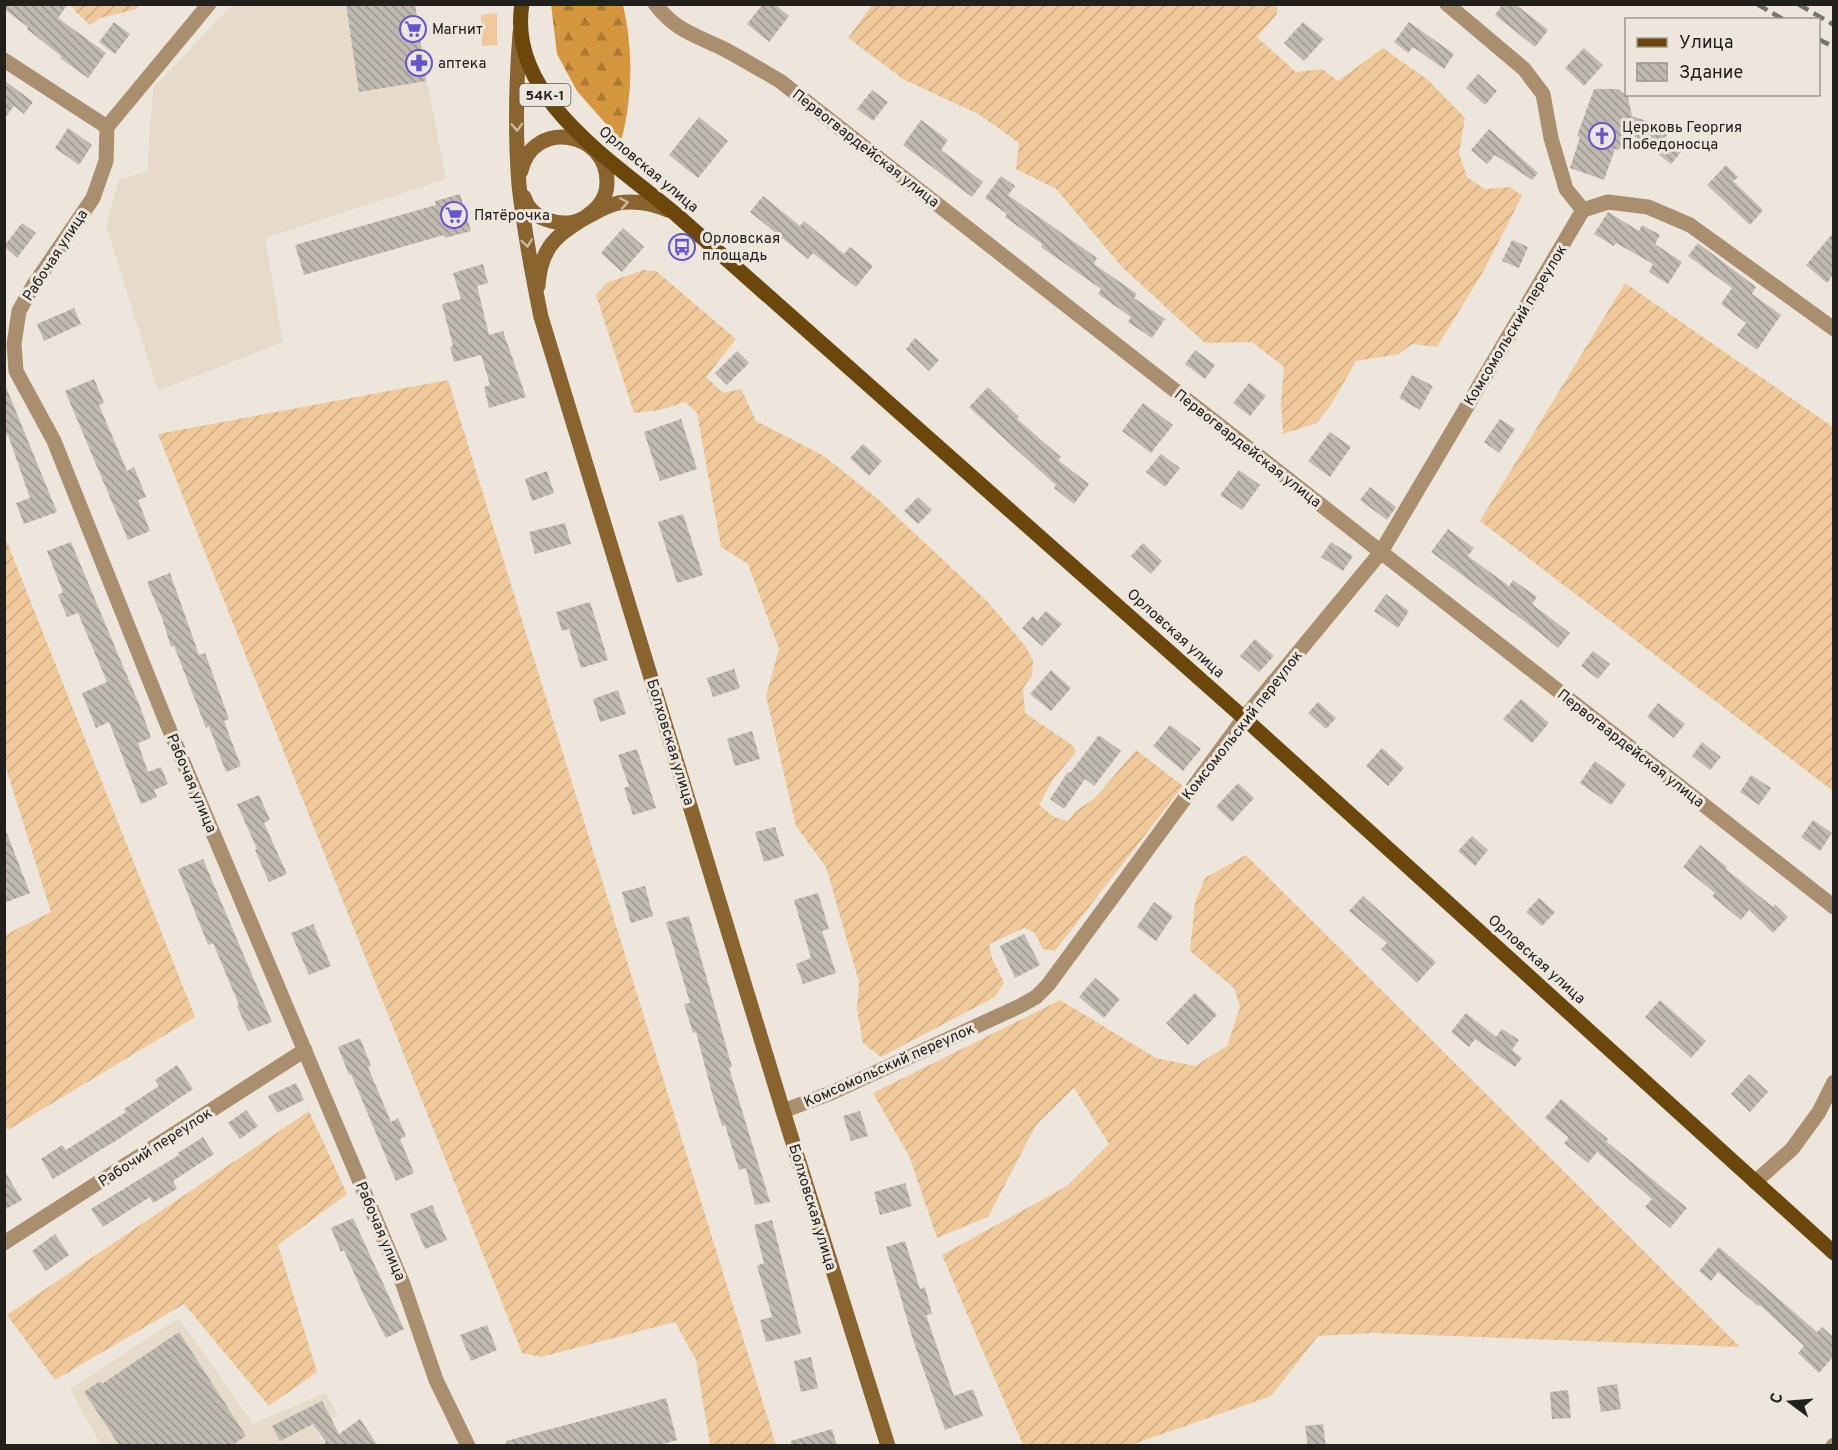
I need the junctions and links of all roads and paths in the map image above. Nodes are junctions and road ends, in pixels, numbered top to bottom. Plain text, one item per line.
1 (209, 4) edge
2 (522, 4) edge
3 (655, 4) edge
4 (1447, 4) edge
5 (520, 27) junction
6 (4, 60) edge
7 (107, 127) junction
8 (594, 149) junction
9 (519, 184) junction
10 (1582, 210) junction
11 (673, 212) junction
12 (577, 222) junction
13 (541, 317) junction
14 (1833, 329) edge
15 (1381, 552) junction
16 (1244, 718) junction
17 (1833, 907) edge
18 (304, 1050) junction
19 (1833, 1082) edge
20 (783, 1111) junction
21 (1755, 1182) junction
22 (4, 1243) edge
23 (1833, 1252) edge
24 (468, 1446) edge
25 (888, 1446) edge

1 - 7 street
2 - 5 main road, 54К-1
3 - 15 street, Первогвардейская улица
4 - 10 street
5 - 8 main road, Орловская улица / 54К-1
5 -> 9 main road, Болховская улица / 54К-1
6 - 7 street
7 - 18 street, Рабочая улица
8 - 9 main road
8 - 11 main road, Орловская улица
8 - 12 main road, 54К-1
9 - 12 main road
9 -> 13 main road, Болховская улица / 54К-1
10 - 14 street
10 - 15 street, Комсомольский переулок
12 -> 11 main road
11 - 16 main road, Орловская улица
12 - 13 main road, 54К-1
13 - 20 main road, Болховская улица / 54К-1
15 - 16 street, Комсомольский переулок
15 - 17 street, Первогвардейская улица
16 - 20 street, Комсомольский переулок
16 - 21 main road, Орловская улица
18 - 22 street, Рабочий переулок
18 - 24 street, Рабочая улица
19 - 21 street
20 - 25 main road, Болховская улица / 54К-1
21 - 23 main road, Орловская улица

